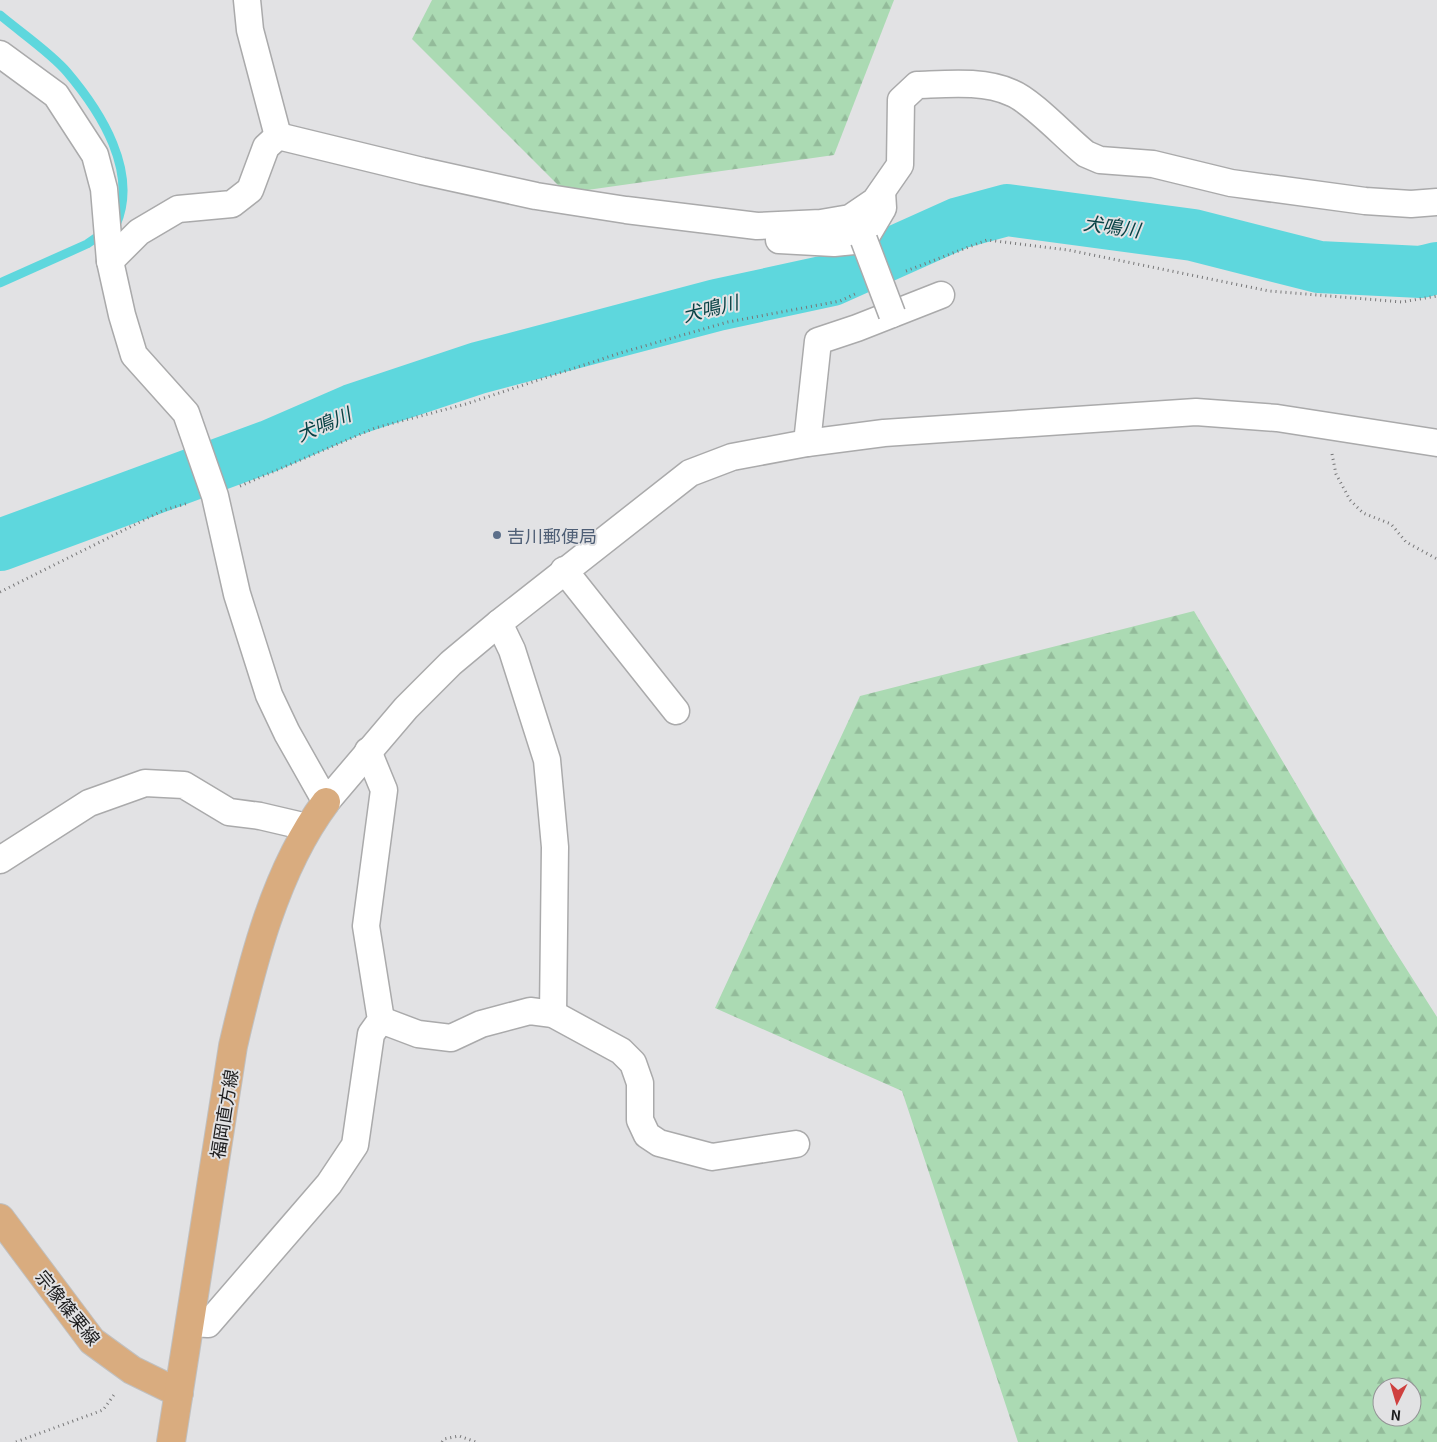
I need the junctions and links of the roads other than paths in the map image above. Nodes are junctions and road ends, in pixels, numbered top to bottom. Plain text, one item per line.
1 (247, 0) edge
2 (0, 54) edge
3 (278, 136) junction
4 (882, 191) junction
5 (1437, 202) edge
6 (757, 226) junction
7 (108, 240) junction
8 (864, 240) junction
9 (941, 294) dead end
10 (892, 314) junction
11 (807, 443) junction
12 (1437, 443) edge
13 (564, 570) junction
14 (499, 623) junction
15 (676, 710) dead end
16 (368, 752) junction
17 (326, 802) junction
18 (306, 827) junction
19 (0, 860) edge
20 (553, 1014) junction
21 (381, 1020) junction
22 (796, 1144) dead end
23 (0, 1218) edge
24 (190, 1323) junction
25 (179, 1393) junction
26 (171, 1442) edge

1 - 3 street
2 - 7 street
3 - 6 street
3 - 7 street
4 - 5 street
4 - 6 street
4 - 8 street
6 - 8 street
7 - 17 street
8 - 10 street, bridge
9 - 10 street
10 - 11 street
11 - 12 street
11 - 13 street
13 - 14 street
13 - 15 street
14 - 16 street
14 - 20 street
16 - 17 street
16 - 21 street
17 - 18 main road, 福岡直方線
18 - 19 street
18 - 24 main road, 福岡直方線
20 - 21 street
20 - 22 street
21 - 24 street
23 - 25 main road, 宗像篠栗線
24 - 25 main road, 福岡直方線
25 - 26 main road, 福岡直方線

